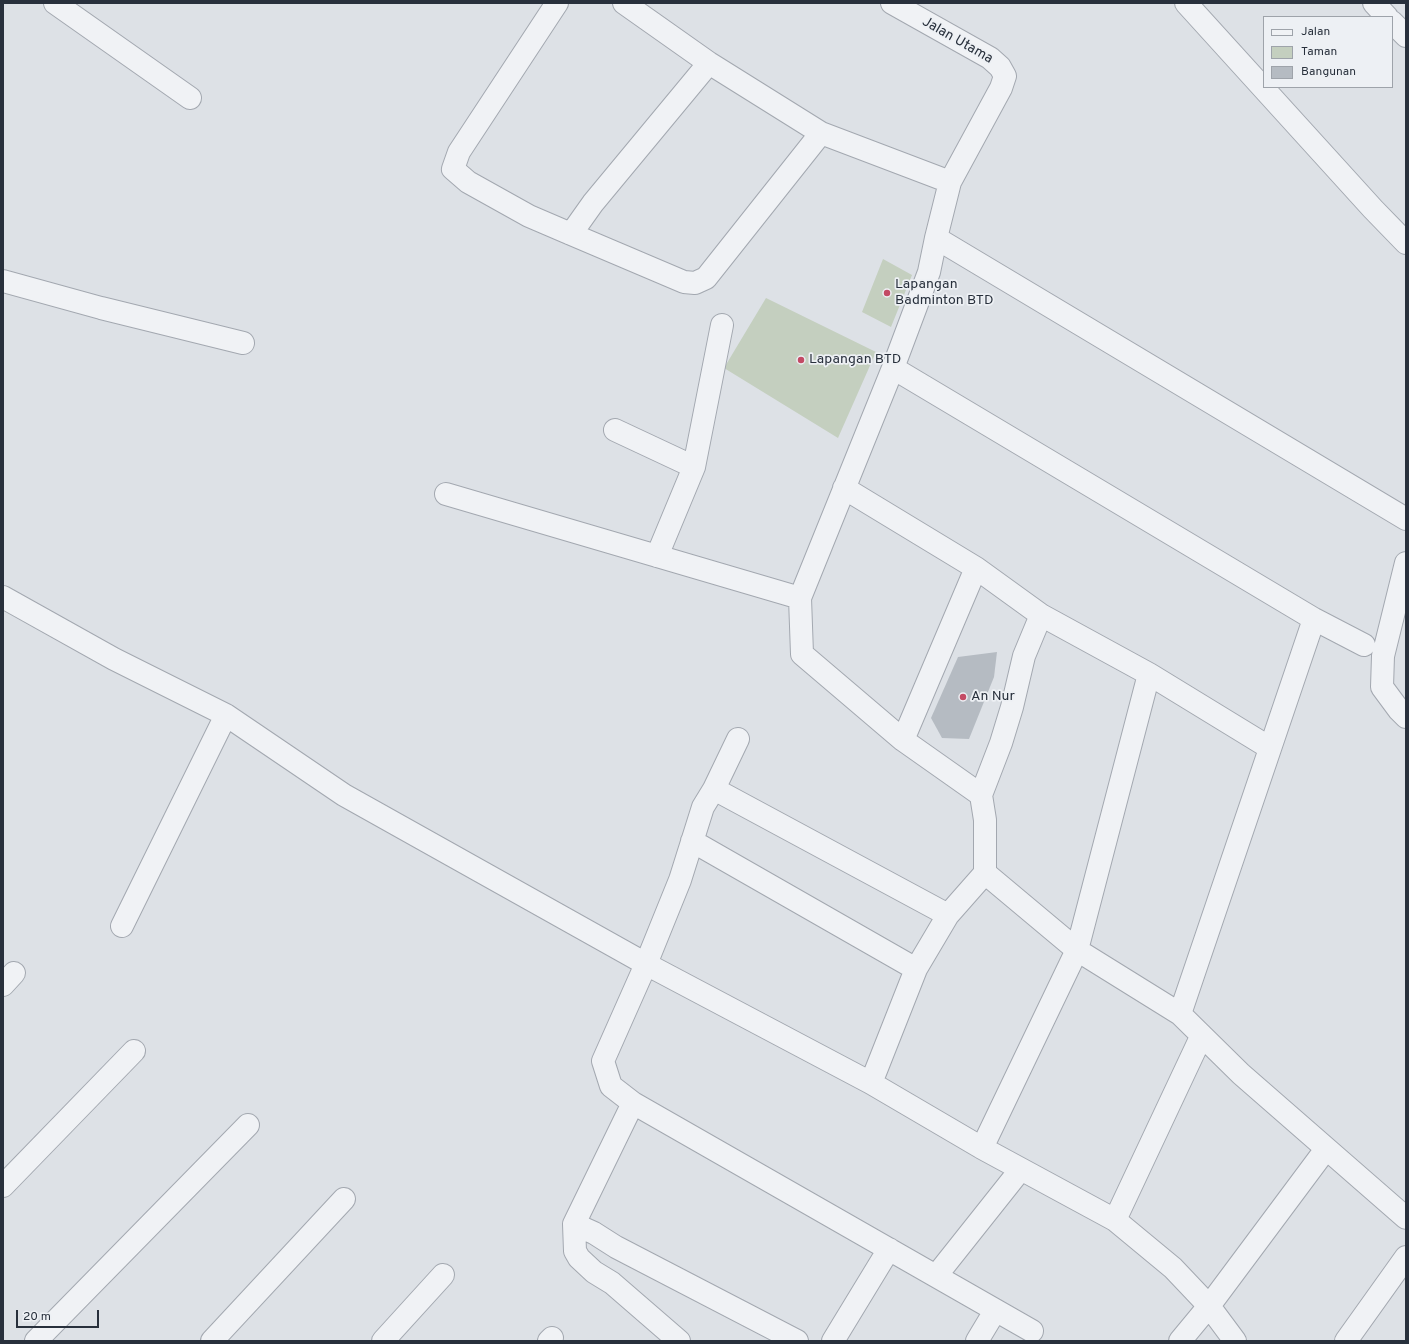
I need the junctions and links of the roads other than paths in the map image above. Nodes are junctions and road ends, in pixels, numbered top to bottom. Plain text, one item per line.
1 (55, 3) edge
2 (557, 3) edge
3 (624, 3) edge
4 (892, 3) edge
5 (1186, 3) edge
6 (1374, 3) edge
7 (1386, 16) edge
8 (1393, 23) edge
9 (1406, 36) edge
10 (709, 63) junction
11 (1263, 88) edge
12 (1263, 88) edge
13 (190, 98) dead end
14 (821, 133) junction
15 (950, 182) junction
16 (571, 234) junction
17 (936, 238) junction
18 (1406, 243) edge
19 (3, 281) edge
20 (722, 325) dead end
21 (242, 343) dead end
22 (893, 368) junction
23 (615, 430) dead end
24 (694, 467) junction
25 (844, 488) junction
26 (446, 494) dead end
27 (1406, 519) edge
28 (657, 556) junction
29 (1406, 563) edge
30 (976, 568) junction
31 (3, 597) edge
32 (800, 598) junction
33 (1041, 615) junction
34 (1314, 619) junction
35 (1364, 645) dead end
36 (1149, 674) junction
37 (226, 715) junction
38 (1406, 716) edge
39 (738, 739) dead end
40 (903, 740) junction
41 (1270, 748) junction
42 (714, 789) junction
43 (982, 795) junction
44 (692, 841) junction
45 (985, 873) junction
46 (948, 915) junction
47 (122, 926) dead end
48 (1077, 950) junction
49 (646, 964) junction
50 (916, 969) junction
51 (1180, 1014) junction
52 (1202, 1037) junction
53 (134, 1051) dead end
54 (871, 1083) junction
55 (633, 1103) junction
56 (248, 1125) dead end
57 (982, 1148) junction
58 (1326, 1148) junction
59 (1021, 1169) junction
60 (3, 1186) edge
61 (344, 1199) dead end
62 (1406, 1218) edge
63 (1115, 1220) junction
64 (574, 1224) junction
65 (889, 1249) junction
66 (1406, 1257) edge
67 (443, 1275) dead end
68 (936, 1276) junction
69 (1209, 1306) junction
70 (995, 1311) junction
71 (1032, 1331) dead end
72 (36, 1341) edge
73 (212, 1341) edge
74 (383, 1341) edge
75 (679, 1341) edge
76 (797, 1341) edge
77 (833, 1341) edge
78 (977, 1341) edge
79 (1180, 1341) edge
80 (1235, 1341) edge
81 (1346, 1341) edge

1 - 13 street
2 - 16 street
3 - 10 street
4 - 15 street, Jalan Utama
5 - 11 street
6 - 7 street
8 - 9 street
10 - 14 street
10 - 16 street
12 - 18 street
14 - 15 street
14 - 16 street
15 - 17 street
17 - 22 street
17 - 27 street
19 - 21 street
20 - 24 street
22 - 25 street
22 - 34 street
23 - 24 street
24 - 28 street
25 - 30 street
25 - 32 street
26 - 28 street
28 - 32 street
29 - 38 street
30 - 33 street
30 - 40 street
31 - 37 street
32 - 40 street
33 - 36 street
33 - 43 street
34 - 35 street
34 - 41 street
36 - 41 street
36 - 48 street
37 - 47 street
37 - 49 street
39 - 42 street
40 - 43 street
41 - 51 street
42 - 44 street
42 - 46 street
43 - 45 street
44 - 49 street
44 - 50 street
45 - 46 street
45 - 48 street
46 - 50 street
48 - 51 street
48 - 57 street
49 - 54 street
49 - 55 street
50 - 54 street
51 - 52 street
52 - 58 street
52 - 63 street
53 - 60 street
54 - 57 street
55 - 64 street
55 - 65 street
56 - 72 street
57 - 59 street
58 - 62 street
58 - 69 street
59 - 63 street
59 - 68 street
61 - 73 street
63 - 69 street
64 - 75 street
64 - 76 street
65 - 68 street
65 - 77 street
66 - 81 street
67 - 74 street
68 - 70 street
69 - 79 street
69 - 80 street
70 - 71 street
70 - 78 street

